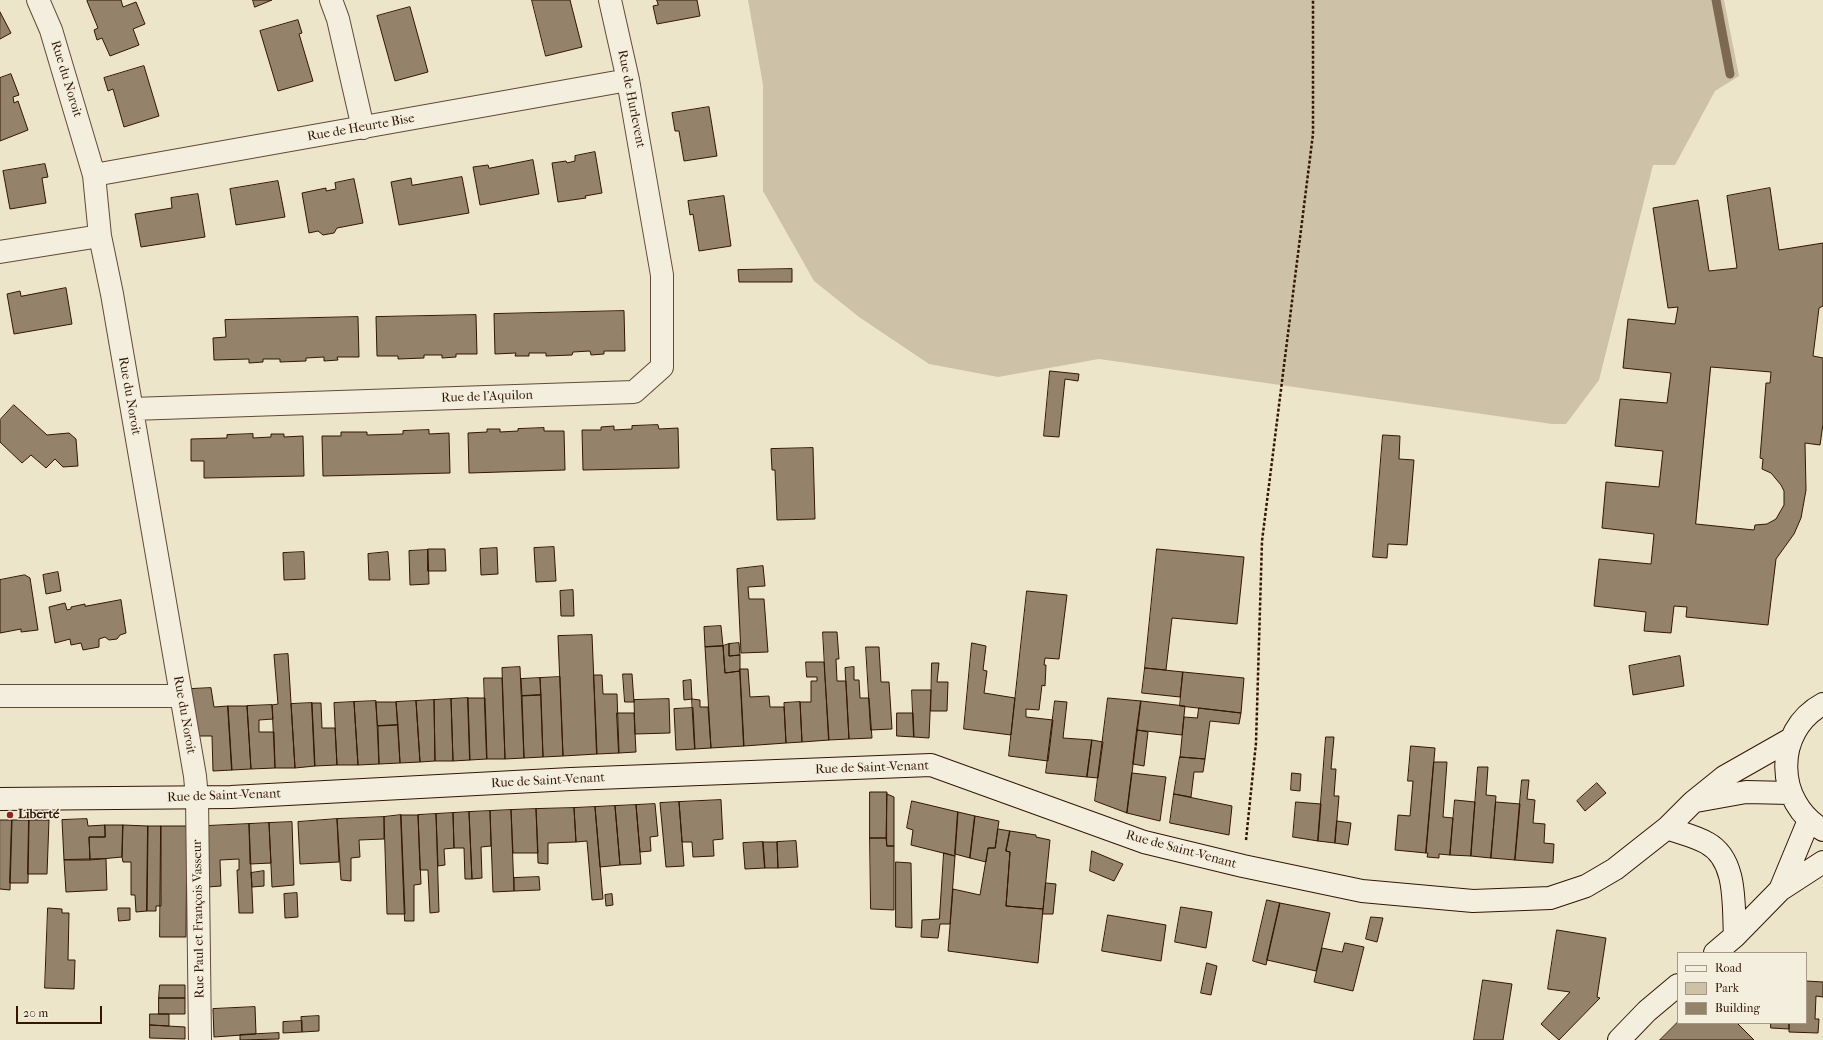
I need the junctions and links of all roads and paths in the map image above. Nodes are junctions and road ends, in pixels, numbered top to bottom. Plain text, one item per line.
1 (38, 0) edge
2 (332, 0) edge
3 (610, 0) edge
4 (1312, 0) edge
5 (628, 80) junction
6 (363, 128) junction
7 (94, 175) junction
8 (649, 198) joint
9 (100, 236) junction
10 (0, 252) edge
11 (132, 409) junction
12 (0, 696) edge
13 (181, 696) junction
14 (1823, 704) edge
15 (1791, 739) junction
16 (1790, 793) junction
17 (197, 798) junction
18 (0, 799) edge
19 (1693, 802) junction
20 (1816, 825) edge
21 (1667, 828) junction
22 (1823, 862) edge
23 (1243, 866) junction
24 (1780, 890) junction
25 (1735, 936) junction
26 (1716, 952) edge
27 (1677, 986) edge
28 (200, 1040) edge
29 (1619, 1040) edge

1 - 7 street, Rue du Noroit
2 - 6 street
3 - 5 street, Rue de Hurlevent
4 - 23 path
5 - 6 street, Rue de Heurte Bise
5 - 8 street, Rue de Hurlevent
6 - 7 street, Rue de Heurte Bise
7 - 9 street, Rue du Noroit
8 - 11 street, Rue de l'Aquilon
9 - 10 street
9 - 11 street, Rue du Noroit
11 - 13 street, Rue du Noroit
12 - 13 street
13 - 17 street, Rue du Noroit
14 - 15 street
15 - 16 street
15 - 19 street, Rue de Saint-Venant
16 - 19 street
16 - 20 street
17 - 18 street, Rue de Saint-Venant
17 - 23 street, Rue de Saint-Venant
17 - 28 street, Rue Paul et François Vasseur
19 - 21 street, Rue de Saint-Venant
20 - 24 street
21 - 23 street, Rue de Saint-Venant
21 - 25 street
22 - 24 street
24 - 25 street
25 - 26 street
27 - 29 street

